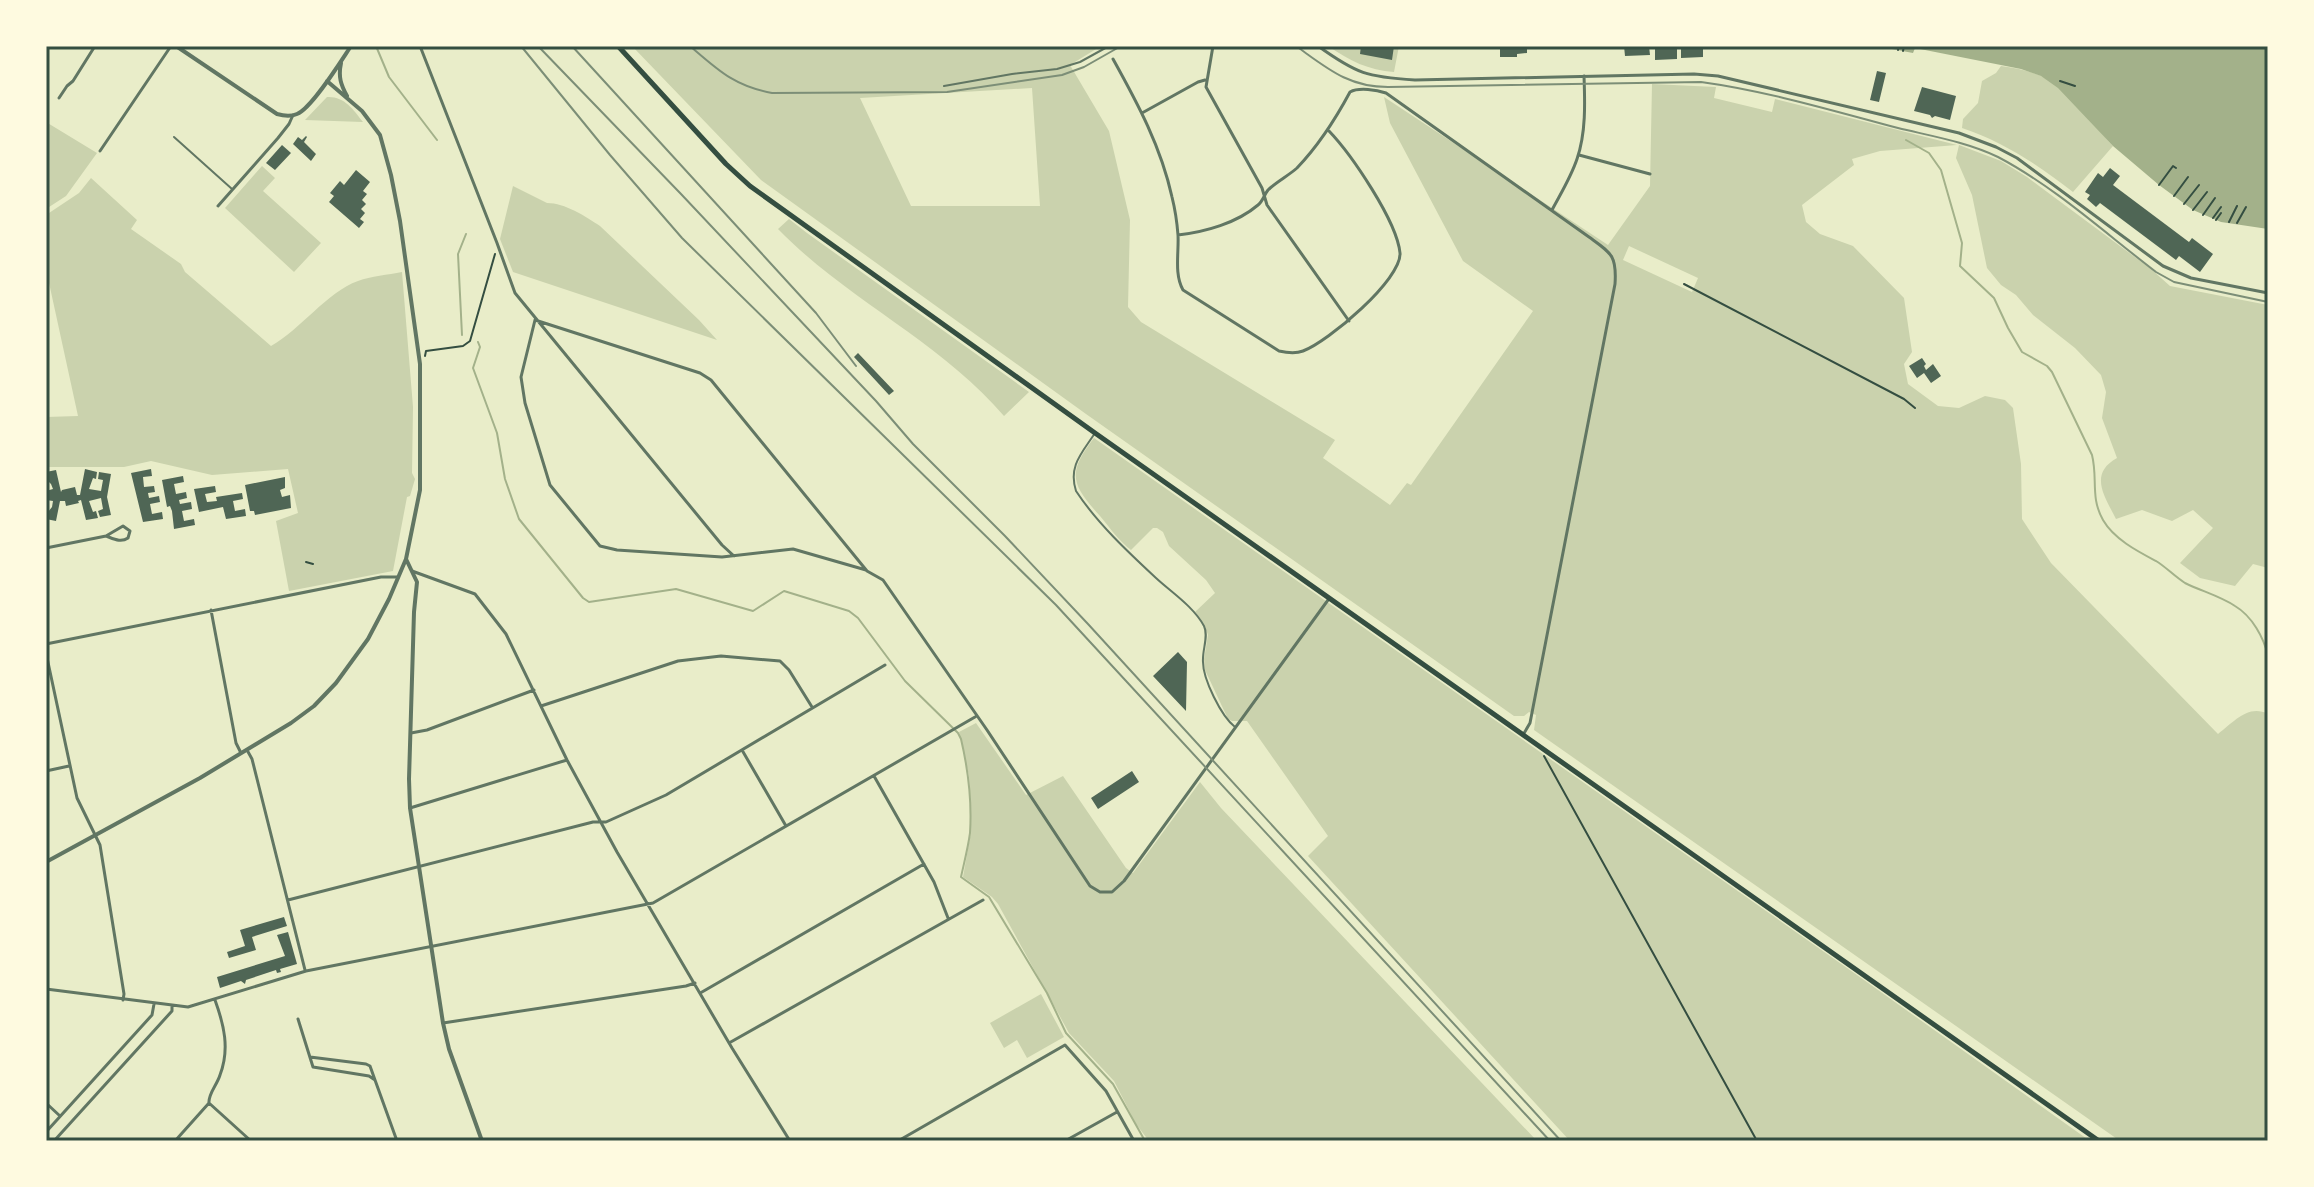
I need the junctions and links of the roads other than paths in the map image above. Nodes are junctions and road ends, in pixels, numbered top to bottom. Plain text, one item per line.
1 (95, 46) edge
2 (173, 46) edge
3 (351, 46) edge
4 (420, 46) edge
5 (618, 46) edge
6 (1109, 46) edge
7 (1213, 46) edge
8 (1318, 46) edge
9 (1113, 59) dead end
10 (341, 61) junction
11 (1584, 76) junction
12 (1375, 77) junction
13 (1205, 80) junction
14 (327, 81) junction
15 (944, 86) dead end
16 (1374, 91) junction
17 (59, 98) dead end
18 (348, 98) junction
19 (1142, 113) junction
20 (293, 115) junction
21 (1328, 131) junction
22 (174, 137) dead end
23 (100, 151) dead end
24 (1579, 155) junction
25 (1650, 174) dead end
26 (232, 189) junction
27 (1264, 196) junction
28 (218, 206) dead end
29 (1551, 211) junction
30 (1178, 235) junction
31 (2268, 293) edge
32 (535, 320) junction
33 (1349, 321) junction
34 (1095, 433) junction
35 (106, 536) junction
36 (46, 548) edge
37 (734, 556) junction
38 (406, 559) junction
39 (412, 571) junction
40 (867, 571) junction
41 (397, 577) junction
42 (1329, 597) junction
43 (211, 610) junction
44 (46, 644) edge
45 (46, 653) edge
46 (885, 665) dead end
47 (534, 690) junction
48 (541, 706) junction
49 (812, 707) junction
50 (976, 716) junction
51 (1235, 728) junction
52 (411, 733) junction
53 (1523, 735) junction
54 (247, 750) junction
55 (742, 750) junction
56 (241, 753) junction
57 (567, 760) junction
58 (69, 766) junction
59 (46, 771) edge
60 (874, 775) junction
61 (410, 808) junction
62 (601, 822) junction
63 (786, 826) junction
64 (96, 836) junction
65 (46, 862) edge
66 (924, 864) junction
67 (419, 867) junction
68 (288, 900) junction
69 (983, 900) dead end
70 (648, 905) junction
71 (948, 918) junction
72 (431, 947) junction
73 (306, 971) junction
74 (695, 983) junction
75 (46, 989) edge
76 (701, 992) junction
77 (123, 1000) junction
78 (215, 1000) junction
79 (154, 1004) junction
80 (172, 1006) junction
81 (298, 1019) dead end
82 (443, 1023) junction
83 (729, 1043) junction
84 (309, 1057) junction
85 (375, 1080) junction
86 (46, 1103) edge
87 (209, 1103) junction
88 (1117, 1112) junction
89 (60, 1116) junction
90 (46, 1132) edge
91 (54, 1141) edge
92 (175, 1141) edge
93 (251, 1141) edge
94 (397, 1141) edge
95 (482, 1141) edge
96 (790, 1141) edge
97 (898, 1141) edge
98 (1065, 1141) edge
99 (1134, 1141) edge
100 (2099, 1141) edge

1 - 17 street
2 - 20 street
2 - 23 street
3 - 10 street
4 - 32 street
5 - 34 main road
6 - 15 lane
7 - 13 street
8 - 12 street
9 - 19 street
10 - 14 street
10 - 18 street
11 - 12 street
11 - 24 street
11 - 31 street
12 - 16 street
13 - 19 street
13 - 27 street
14 - 18 street
14 - 20 street
16 - 21 street
16 - 29 street
18 - 38 street
19 - 30 street
20 - 26 street
21 - 27 street
21 - 33 street
22 - 26 lane
24 - 25 street
24 - 29 street
26 - 28 street
27 - 30 street
27 - 33 street
29 - 53 street
30 - 33 street
32 - 37 street
32 - 37 street
32 - 40 street
34 - 42 main road
34 - 51 lane
35 - 35 street
35 - 36 street
37 - 40 street
38 - 39 street
38 - 41 street
39 - 47 street
39 - 52 street
40 - 50 street
41 - 43 street
41 - 54 street
42 - 51 street
42 - 53 main road
43 - 44 street
43 - 56 street
45 - 58 street
46 - 49 street
47 - 48 street
47 - 52 street
48 - 49 street
48 - 57 street
49 - 55 street
50 - 51 street
50 - 60 street
52 - 61 street
53 - 100 main road
54 - 56 street
54 - 68 street
55 - 62 street
55 - 63 street
56 - 64 street
57 - 61 street
57 - 62 street
58 - 59 street
58 - 64 street
60 - 63 street
60 - 66 street
61 - 67 street
62 - 67 street
62 - 70 street
63 - 70 street
64 - 65 street
64 - 77 street
66 - 71 street
66 - 76 street
67 - 68 street
67 - 72 street
68 - 73 street
69 - 71 street
70 - 72 street
70 - 74 street
71 - 83 street
72 - 73 street
72 - 82 street
73 - 78 street
74 - 76 street
74 - 82 street
75 - 77 street
76 - 83 street
77 - 79 street
78 - 80 street
78 - 87 street
79 - 80 street
79 - 89 street
80 - 91 street
81 - 84 street
82 - 95 street
83 - 96 street
84 - 85 street
84 - 85 street
85 - 94 street
86 - 89 street
87 - 92 street
87 - 93 street
88 - 97 street
88 - 98 street
88 - 99 street
89 - 90 street

